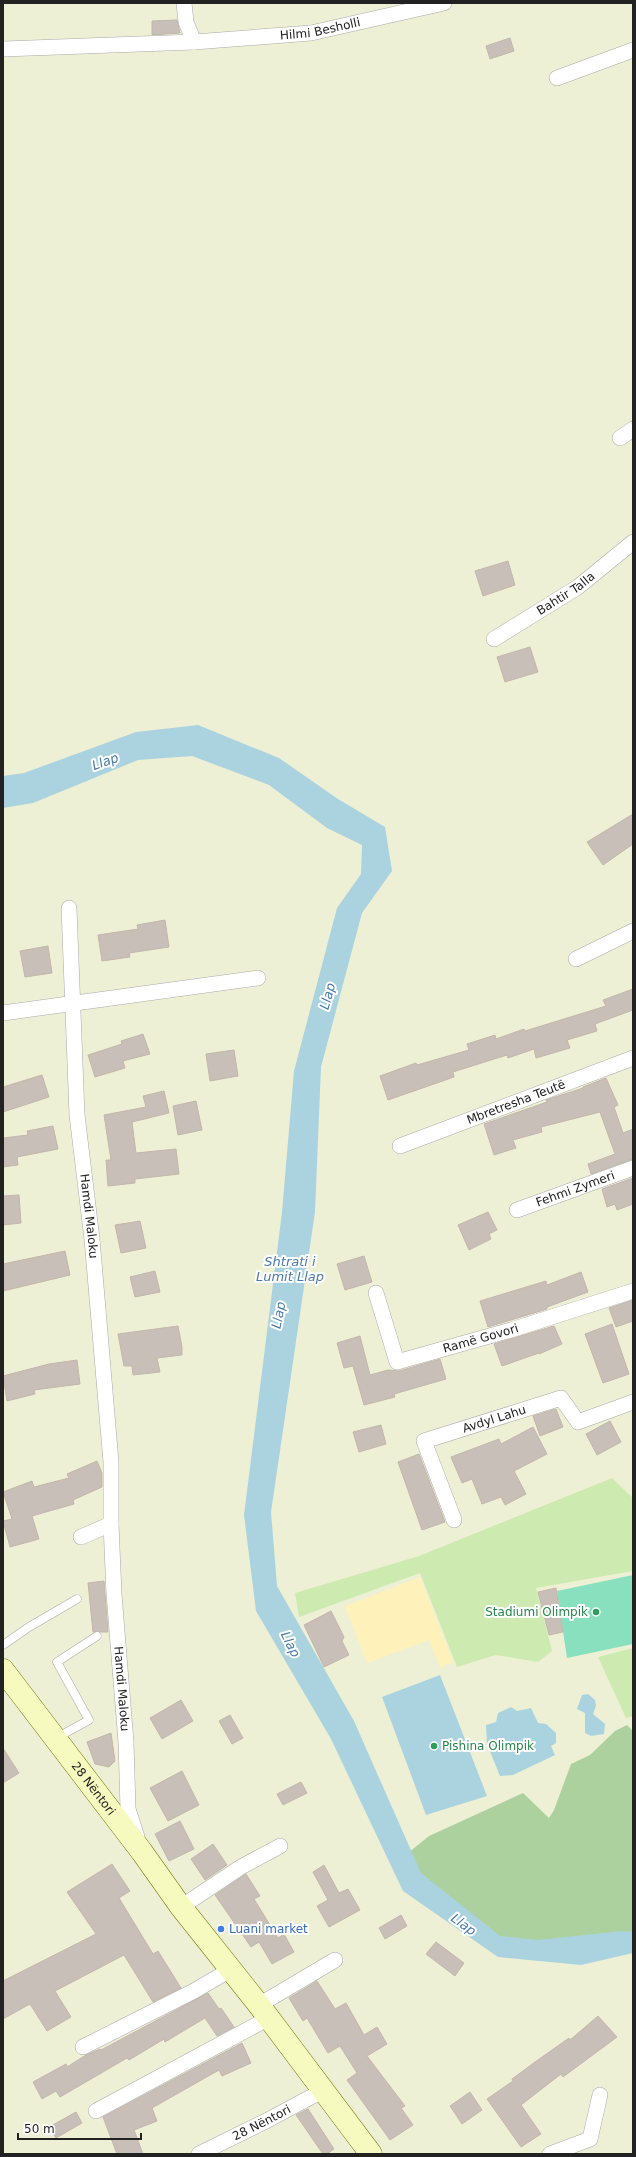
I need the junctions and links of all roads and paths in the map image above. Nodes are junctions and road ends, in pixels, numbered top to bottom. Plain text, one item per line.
1 (184, 3) edge
2 (444, 3) edge
3 (194, 42) junction
4 (3, 49) edge
5 (633, 50) edge
6 (558, 78) dead end
7 (633, 429) edge
8 (620, 438) dead end
9 (633, 542) edge
10 (494, 639) dead end
11 (69, 908) dead end
12 (633, 931) edge
13 (576, 958) dead end
14 (258, 978) dead end
15 (72, 1003) junction
16 (3, 1013) edge
17 (633, 1058) edge
18 (400, 1146) dead end
19 (633, 1168) edge
20 (517, 1210) dead end
21 (633, 1291) edge
22 (376, 1292) dead end
23 (633, 1402) edge
24 (454, 1520) dead end
25 (110, 1524) junction
26 (81, 1537) dead end
27 (77, 1599) dead end
28 (97, 1636) dead end
29 (3, 1645) edge
30 (3, 1670) edge
31 (55, 1738) junction
32 (280, 1846) dead end
33 (142, 1852) junction
34 (181, 1907) junction
35 (335, 1960) dead end
36 (230, 1970) junction
37 (264, 2011) junction
38 (83, 2047) dead end
39 (324, 2090) junction
40 (600, 2095) dead end
41 (96, 2111) dead end
42 (198, 2154) edge
43 (371, 2154) edge
44 (550, 2154) edge

1 - 3 street
2 - 3 street, Hilmi Besholli
3 - 4 street, Hilmi Besholli
5 - 6 street
7 - 8 street
9 - 10 street, Bahtir Talla
11 - 15 street, Hamdi Maloku
12 - 13 street
14 - 15 street
15 - 16 street
15 - 25 street, Hamdi Maloku
17 - 18 street, Mbretresha Teutë
19 - 20 street, Fehmi Zymeri
21 - 22 street, Ramë Govori
23 - 24 street, Avdyl Lahu
25 - 26 street
25 - 33 street, Hamdi Maloku
27 - 29 lane
28 - 31 lane
30 - 31 main road, 28 Nëntori
31 - 33 main road, 28 Nëntori
32 - 34 street
33 - 34 main road, 28 Nëntori
34 - 36 main road, 28 Nëntori
35 - 37 street
36 - 37 main road, 28 Nëntori
36 - 38 street
37 - 39 main road, 28 Nëntori
37 - 41 street
39 - 42 street, 28 Nëntori
39 - 43 main road, 28 Nëntori
40 - 44 street

